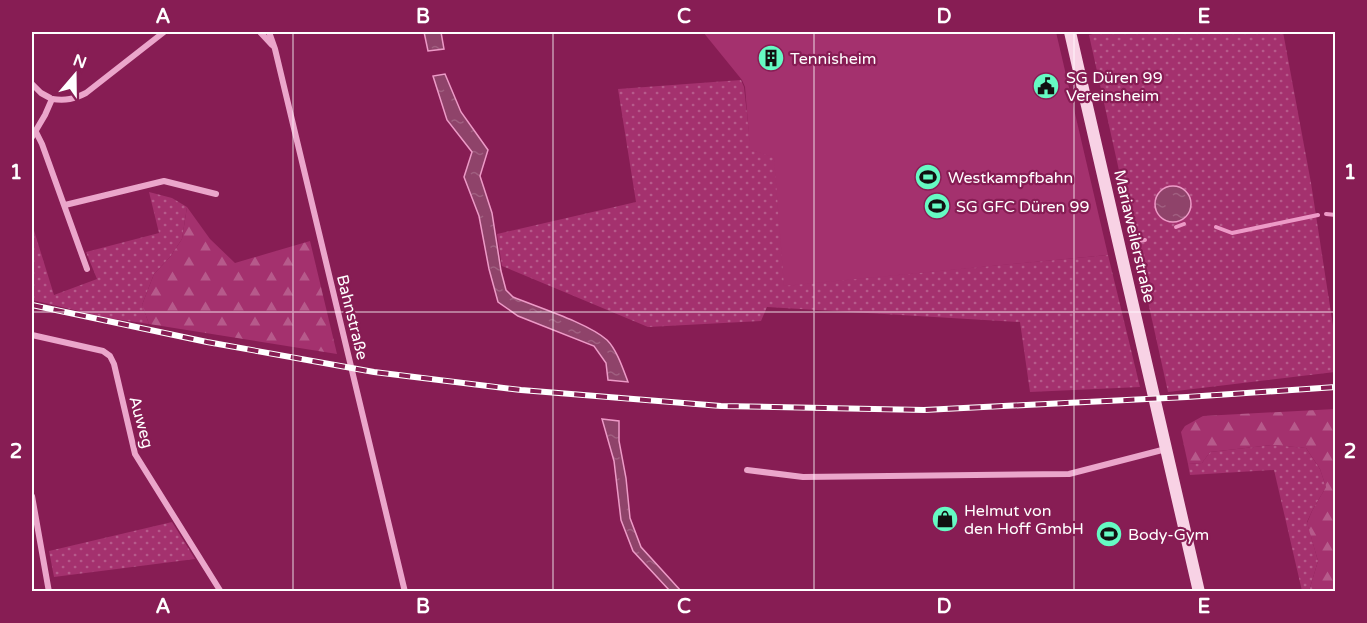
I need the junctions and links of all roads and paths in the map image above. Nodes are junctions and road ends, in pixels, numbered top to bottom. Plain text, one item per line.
1 (164, 32) edge
2 (260, 32) edge
3 (269, 32) edge
4 (1070, 32) edge
5 (275, 49) junction
6 (32, 84) edge
7 (51, 99) junction
8 (34, 135) edge
9 (216, 194) dead end
10 (65, 205) junction
11 (87, 269) dead end
12 (32, 335) edge
13 (1167, 449) junction
14 (747, 470) dead end
15 (32, 496) edge
16 (49, 591) edge
17 (220, 591) edge
18 (405, 591) edge
19 (1199, 591) edge

1 - 7 street
2 - 5 street, Bahnstraße
3 - 5 street, Bahnstraße
4 - 13 main road, Mariaweilerstraße
5 - 18 street, Bahnstraße
6 - 7 street
7 - 8 street
8 - 10 street
9 - 10 street
10 - 11 street
12 - 17 street, Auweg
13 - 14 street
13 - 19 main road, Mariaweilerstraße
15 - 16 street

